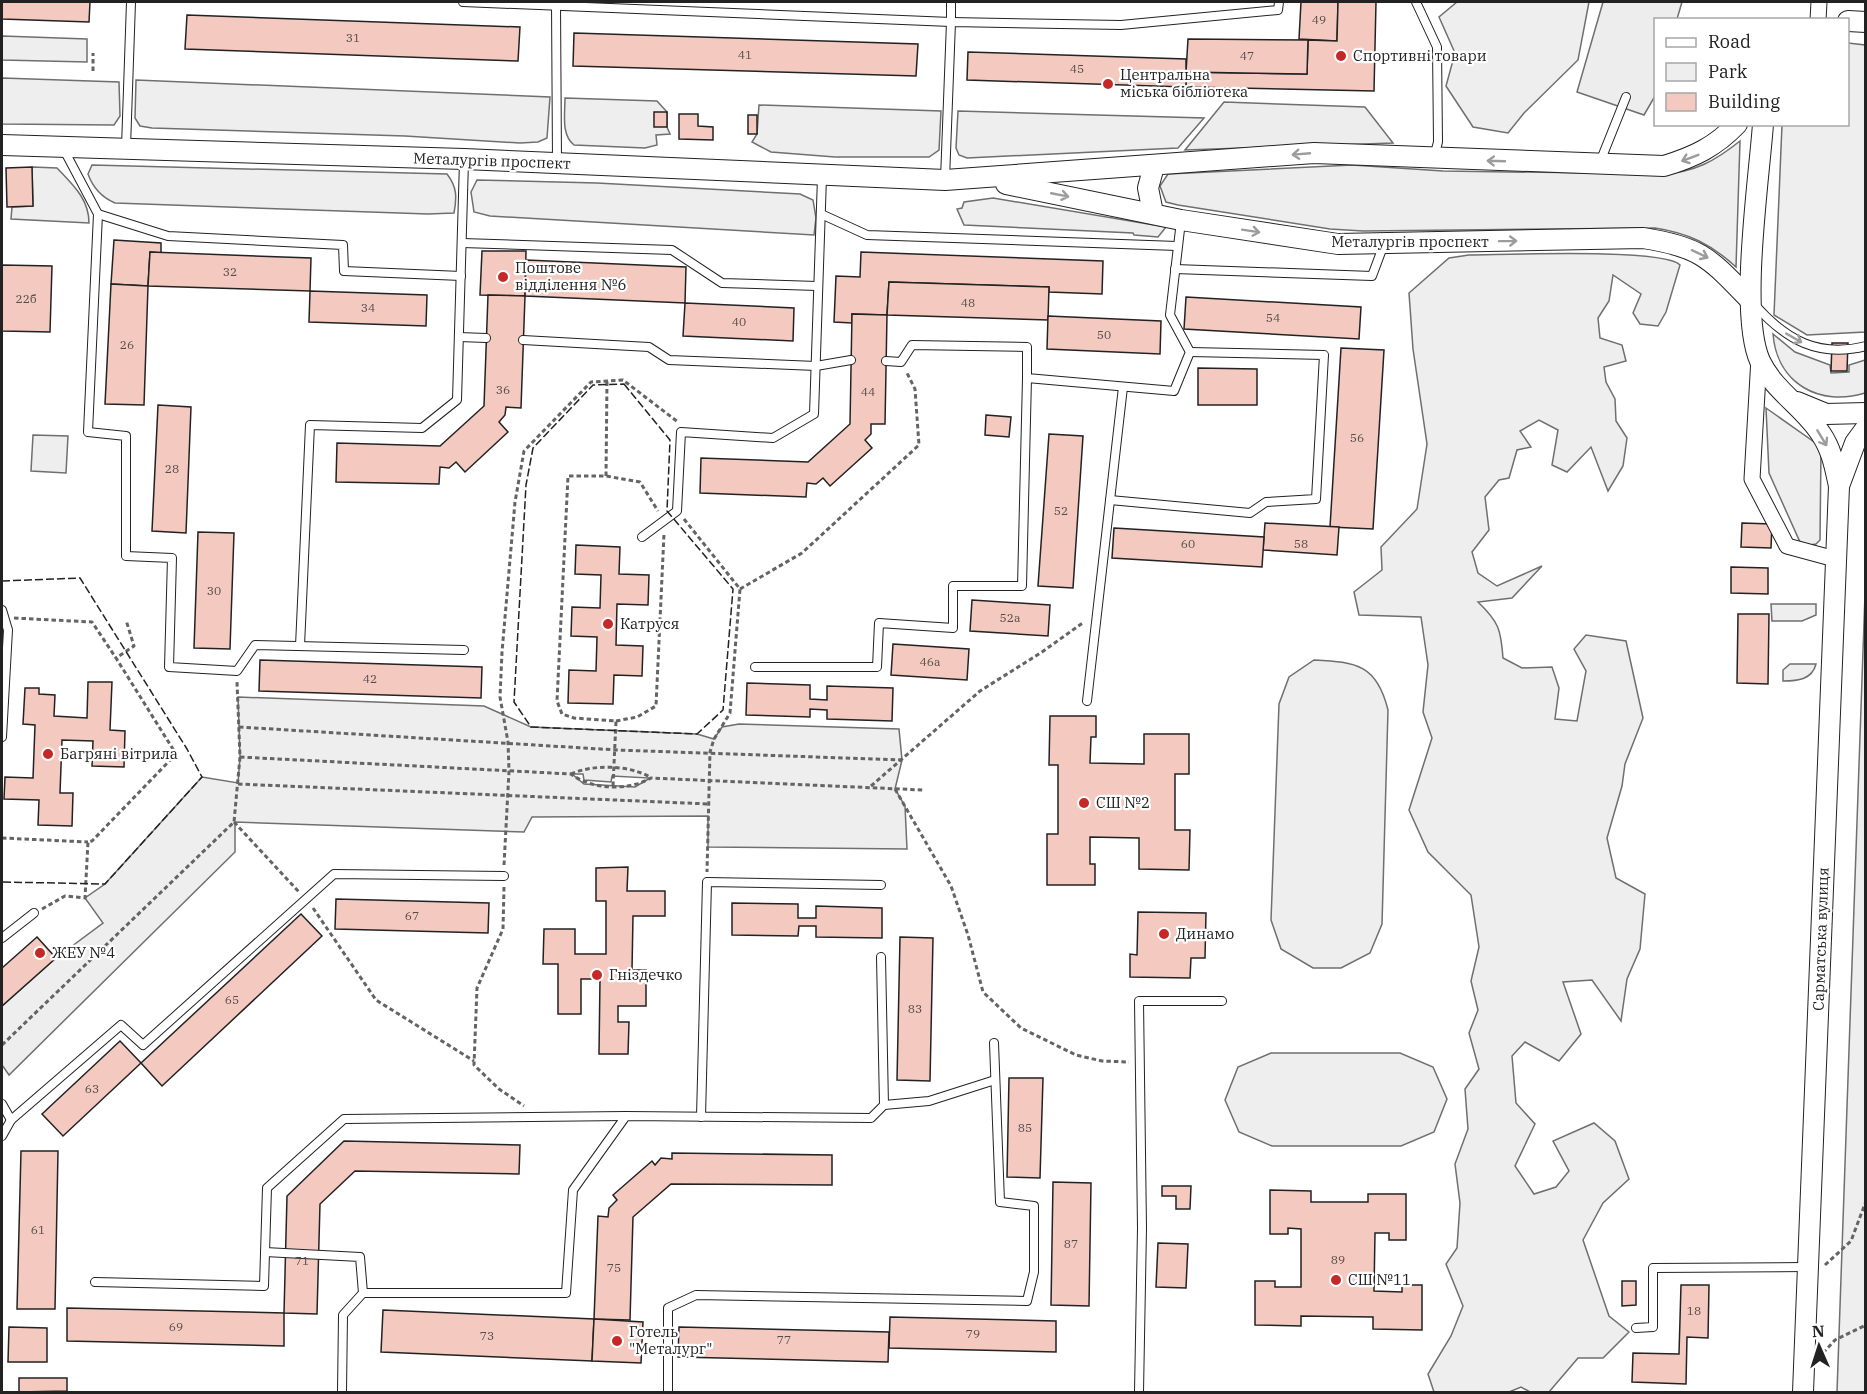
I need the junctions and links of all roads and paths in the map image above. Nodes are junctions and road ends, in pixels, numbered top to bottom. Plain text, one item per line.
1 (131, 2) edge
2 (464, 2) edge
3 (707, 2) edge
4 (951, 2) edge
5 (1279, 2) edge
6 (1416, 2) edge
7 (1819, 2) edge
8 (556, 4) edge
9 (706, 12) junction
10 (1818, 18) edge
11 (1849, 21) edge
12 (951, 22) junction
13 (1866, 22) edge
14 (93, 53) dead end
15 (93, 71) dead end
16 (1626, 97) dead end
17 (1735, 126) edge
18 (1762, 126) edge
19 (2, 145) edge
20 (62, 147) junction
21 (126, 147) junction
22 (464, 159) junction
23 (1434, 159) junction
24 (557, 164) junction
25 (1599, 164) junction
26 (1154, 166) junction
27 (822, 177) junction
28 (982, 179) junction
29 (945, 180) junction
30 (1153, 213) junction
31 (98, 214) junction
32 (821, 214) junction
33 (1181, 220) junction
34 (462, 243) junction
35 (1384, 244) junction
36 (1177, 246) junction
37 (1175, 269) junction
38 (461, 276) junction
39 (817, 286) junction
40 (1750, 300) junction
41 (459, 337) junction
42 (486, 338) dead end
43 (523, 339) dead end
44 (1866, 346) edge
45 (1190, 352) junction
46 (1759, 358) junction
47 (851, 360) dead end
48 (886, 361) dead end
49 (902, 362) junction
50 (816, 366) junction
51 (1027, 378) junction
52 (607, 380) junction
53 (1123, 387) junction
54 (1789, 399) junction
55 (1866, 414) edge
56 (1866, 428) edge
57 (681, 432) junction
58 (606, 476) junction
59 (1839, 486) junction
60 (1110, 500) junction
61 (677, 511) junction
62 (664, 522) junction
63 (642, 537) dead end
64 (1834, 559) junction
65 (740, 589) junction
66 (1097, 612) junction
67 (3, 614) edge
68 (126, 620) dead end
69 (300, 646) junction
70 (464, 650) dead end
71 (116, 658) junction
72 (755, 667) dead end
73 (237, 671) junction
74 (1087, 701) dead end
75 (616, 721) junction
76 (239, 728) junction
77 (2, 737) edge
78 (508, 742) junction
79 (616, 750) junction
80 (710, 752) junction
81 (240, 757) junction
82 (902, 760) junction
83 (614, 769) junction
84 (509, 771) junction
85 (571, 774) junction
86 (651, 778) junction
87 (709, 780) junction
88 (238, 784) junction
89 (613, 786) junction
90 (870, 788) junction
91 (895, 789) junction
92 (923, 790) dead end
93 (507, 796) junction
94 (709, 804) junction
95 (234, 822) junction
96 (2, 838) edge
97 (88, 842) junction
98 (504, 876) junction
99 (707, 882) junction
100 (881, 885) dead end
101 (306, 899) junction
102 (34, 913) joint
103 (2, 938) edge
104 (881, 957) dead end
105 (1222, 1001) dead end
106 (994, 1043) dead end
107 (2, 1045) edge
108 (474, 1061) junction
109 (1140, 1062) junction
110 (995, 1080) junction
111 (2, 1104) edge
112 (884, 1105) junction
113 (626, 1116) junction
114 (539, 1117) junction
115 (701, 1117) junction
116 (11, 1120) junction
117 (2, 1136) edge
118 (1866, 1201) edge
119 (265, 1252) junction
120 (1808, 1274) junction
121 (95, 1282) dead end
122 (363, 1293) junction
123 (1866, 1325) edge
124 (1636, 1328) dead end
125 (1803, 1383) edge
126 (342, 1392) edge
127 (668, 1392) edge
128 (1139, 1392) edge

1 - 21 lane
2 - 8 lane
3 - 9 lane
4 - 12 lane
5 - 12 lane
6 - 23 lane
7 - 10 street
8 - 9 lane
8 - 24 lane
9 - 12 lane
11 - 13 street
12 - 29 lane
14 - 15 path
16 - 25 lane
17 -> 25 street, Металургів проспект
18 - 40 street
19 - 20 street, Металургів проспект
20 - 21 street, Металургів проспект
20 - 31 lane
21 - 22 street, Металургів проспект
22 - 24 street, Металургів проспект
22 - 34 lane
25 -> 23 street, Металургів проспект
23 -> 26 street, Металургів проспект
24 - 27 street, Металургів проспект
26 - 28 street, Металургів проспект
26 - 30 street
27 - 29 street, Металургів проспект
27 - 32 lane
28 - 29 street, Металургів проспект
28 -> 30 street, Металургів проспект
30 - 33 street, Металургів проспект
31 - 38 lane
31 - 73 lane
32 - 36 lane
32 - 39 lane
33 -> 35 street, Металургів проспект
33 - 36 lane
34 - 38 lane
34 - 39 lane
35 - 37 lane
35 -> 40 street, Металургів проспект
36 - 37 lane
37 - 45 lane
38 - 41 lane
39 - 50 lane
40 -> 44 lane
40 - 46 street
41 - 42 lane
41 - 69 lane
43 - 50 lane
45 - 53 lane
45 - 60 lane
46 - 54 street
46 - 64 street
47 - 50 lane
48 - 49 lane
49 - 51 lane
49 - 65 path
50 - 57 lane
51 - 53 lane
51 - 72 lane
52 - 57 path
52 - 58 path
52 - 78 path
53 - 60 lane
54 - 55 street
54 -> 59 street
56 - 59 street
57 - 61 lane
58 - 62 path
58 - 75 path
59 - 64 street, Сарматська вулиця
60 - 66 lane
61 - 62 lane
61 - 65 path
62 - 63 lane
62 - 75 path
64 - 120 street, Сарматська вулиця
65 - 80 path
66 - 74 lane
66 - 82 path
67 - 71 path
67 - 77 lane
68 - 71 path
69 - 70 lane
69 - 73 lane
71 - 97 path
73 - 76 path
75 - 79 path
76 - 78 path
76 - 81 path
78 - 79 path
78 - 84 path
79 - 80 path
79 - 83 path
80 - 82 path
80 - 87 path
81 - 84 path
81 - 88 path
82 - 90 path
83 - 85 path
83 - 86 path
83 - 89 path
84 - 85 path
84 - 93 path
85 - 89 path
86 - 87 path
86 - 89 path
87 - 90 path
87 - 94 path
88 - 93 path
88 - 95 path
90 - 91 path
91 - 92 path
91 - 109 path
93 - 94 path
93 - 98 path
94 - 99 path
95 - 101 path
95 - 107 path
96 - 97 path
97 - 102 path
98 - 101 lane
98 - 108 path
99 - 100 lane
99 - 115 lane
101 - 108 path
101 - 116 lane
102 - 103 lane
104 - 112 lane
105 - 109 lane
106 - 110 lane
108 - 114 path
109 - 128 lane
110 - 112 lane
110 - 127 lane
111 - 116 lane
112 - 115 lane
113 - 114 lane
113 - 115 lane
113 - 122 lane
114 - 119 lane
116 - 117 lane
118 - 120 path
119 - 121 lane
119 - 122 lane
120 - 124 lane
120 - 125 street, Сарматська вулиця
122 - 126 lane
123 - 125 path

